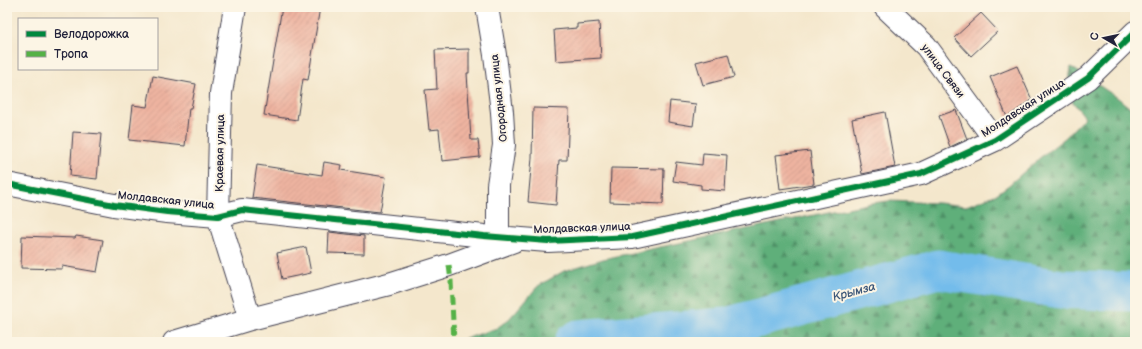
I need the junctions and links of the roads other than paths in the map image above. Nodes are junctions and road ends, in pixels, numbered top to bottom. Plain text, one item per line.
1 (235, 7) edge
2 (487, 7) edge
3 (885, 7) edge
4 (1135, 32) edge
5 (995, 140) junction
6 (7, 184) edge
7 (218, 216) junction
8 (498, 237) junction
9 (520, 239) junction
10 (250, 319) junction
11 (174, 342) edge

1 - 7 street, Краевая улица
2 - 8 street, Огородная улица
3 - 5 street, улица Связи
4 - 5 street, Молдавская улица
5 - 9 street, Молдавская улица
6 - 7 street, Молдавская улица
7 - 8 street, Молдавская улица
7 - 10 street, Краевая улица
8 - 9 street, Молдавская улица
9 - 10 street
10 - 11 street

